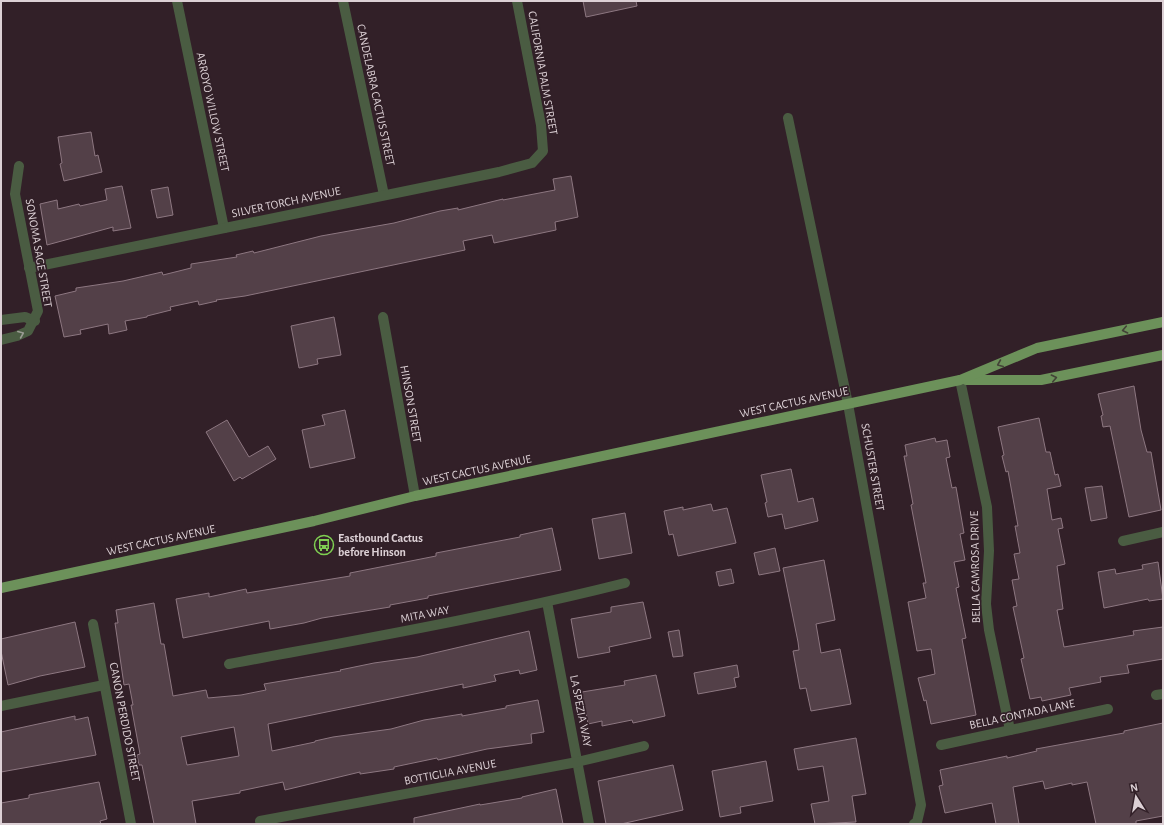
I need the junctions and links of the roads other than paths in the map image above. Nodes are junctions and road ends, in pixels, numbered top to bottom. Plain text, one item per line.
1 (178, 1) edge
2 (343, 1) edge
3 (517, 1) edge
4 (788, 118) dead end
5 (543, 151) joint
6 (19, 166) dead end
7 (384, 195) junction
8 (224, 228) junction
9 (29, 268) junction
10 (383, 317) dead end
11 (1, 320) edge
12 (35, 321) junction
13 (1163, 322) edge
14 (1, 340) edge
15 (1163, 355) edge
16 (960, 380) junction
17 (848, 404) junction
18 (415, 496) junction
19 (1163, 532) edge
20 (1123, 541) dead end
21 (625, 583) dead end
22 (1, 588) edge
23 (547, 602) junction
24 (93, 624) dead end
25 (229, 664) dead end
26 (104, 685) junction
27 (1, 706) edge
28 (1108, 709) dead end
29 (1010, 730) junction
30 (941, 745) dead end
31 (644, 746) dead end
32 (577, 762) junction
33 (260, 821) dead end
34 (916, 823) edge
35 (131, 824) edge
36 (589, 824) edge

1 - 8 street, ARROYO WILLOW STREET
2 - 7 street, CANDELABRA CACTUS STREET
3 - 5 street, CALIFORNIA PALM STREET
4 - 17 street, SCHUSTER STREET
5 - 7 street, SILVER TORCH AVENUE
6 - 9 street, SONOMA SAGE STREET
7 - 8 street, SILVER TORCH AVENUE
8 - 9 street, SILVER TORCH AVENUE
9 - 12 street, SONOMA SAGE STREET
10 - 18 street, HINSON STREET
11 - 12 street
14 -> 12 street
13 -> 16 main road, WEST CACTUS AVENUE
16 -> 15 main road, WEST CACTUS AVENUE
16 - 17 main road, WEST CACTUS AVENUE
16 - 29 street, BELLA CAMROSA DRIVE
17 - 18 main road, WEST CACTUS AVENUE
17 - 34 street, SCHUSTER STREET
18 - 22 main road, WEST CACTUS AVENUE
19 - 20 street
21 - 23 street, MITA WAY
23 - 25 street, MITA WAY
23 - 32 street, LA SPEZIA WAY
24 - 26 street, CANON PERDIDO STREET
26 - 27 street
26 - 35 street, CANON PERDIDO STREET
28 - 29 street, BELLA CONTADA LANE
29 - 30 street, BELLA CONTADA LANE
31 - 32 street, BOTTIGLIA AVENUE
32 - 33 street, BOTTIGLIA AVENUE
32 - 36 street, LA SPEZIA WAY

